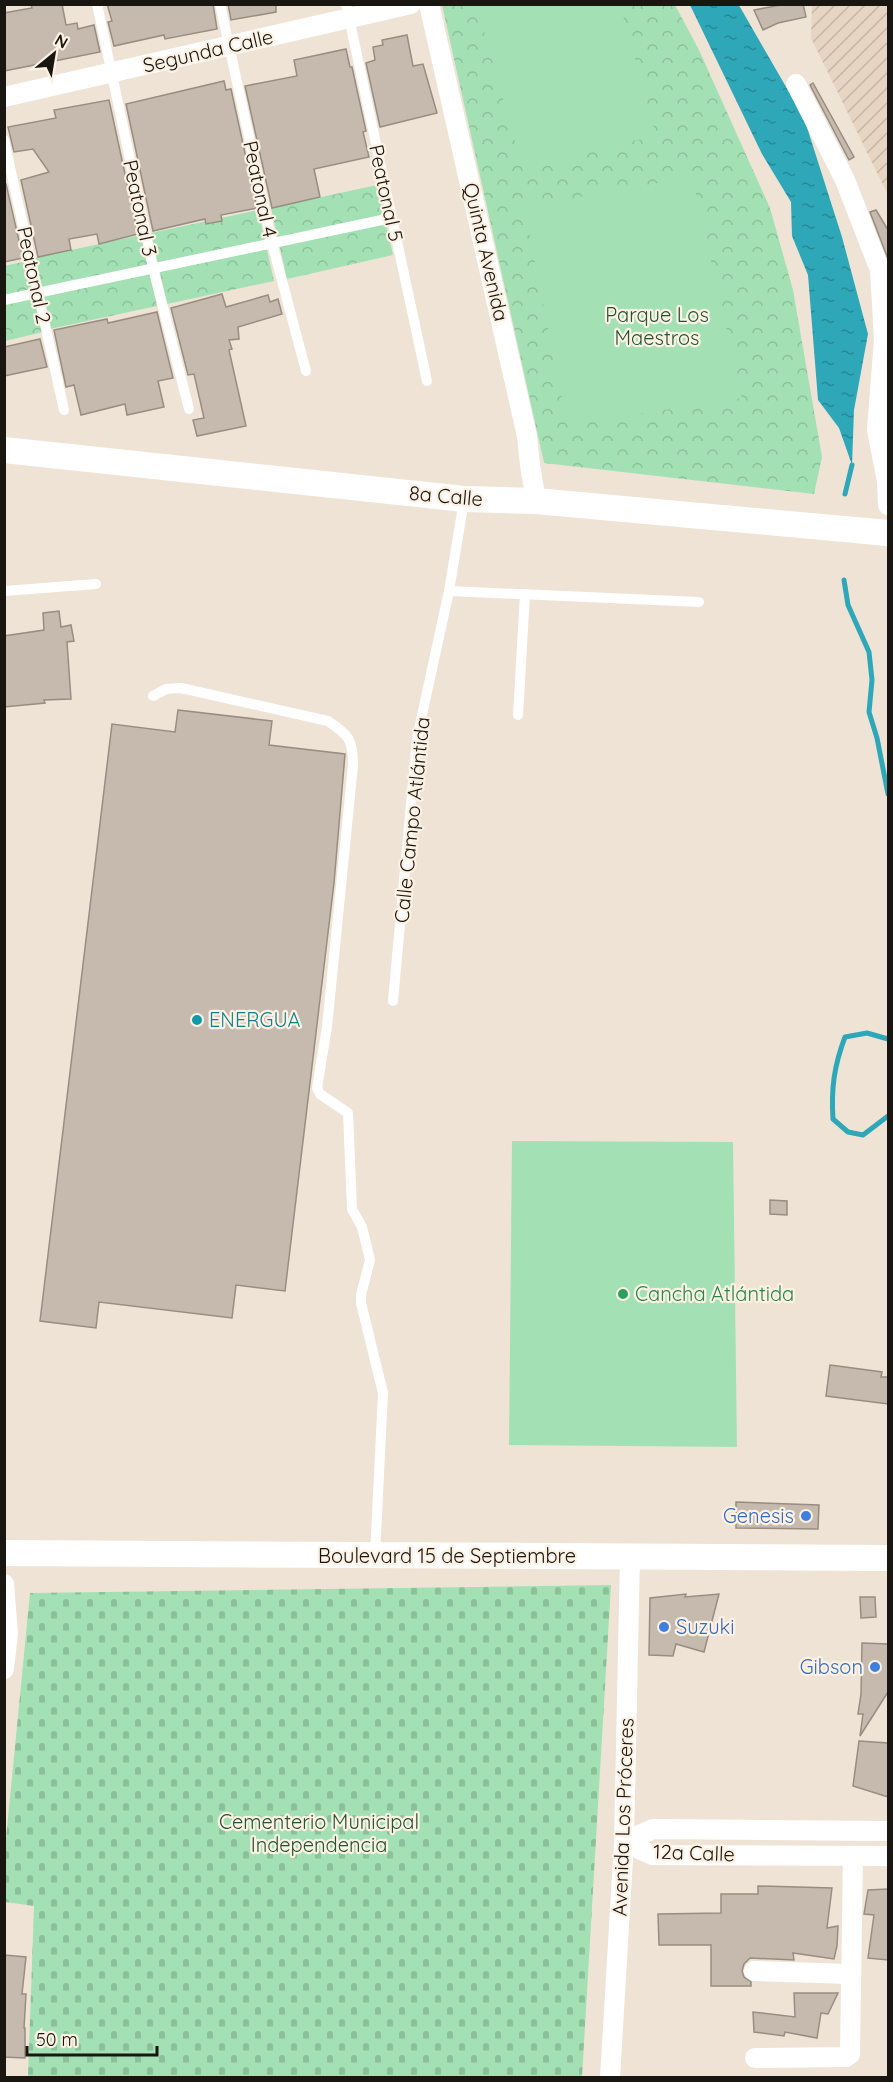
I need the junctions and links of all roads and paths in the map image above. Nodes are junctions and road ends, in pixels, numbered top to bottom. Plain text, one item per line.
1 (97, 4) edge
2 (220, 4) edge
3 (411, 4) edge
4 (429, 4) edge
5 (347, 12) edge
6 (229, 46) junction
7 (111, 72) junction
8 (796, 84) dead end
9 (4, 97) edge
10 (4, 140) edge
11 (391, 218) junction
12 (272, 243) junction
13 (153, 269) junction
14 (38, 292) junction
15 (4, 300) edge
16 (306, 371) dead end
17 (427, 381) dead end
18 (189, 409) dead end
19 (64, 410) dead end
20 (4, 450) edge
21 (888, 482) edge
22 (464, 500) junction
23 (536, 501) junction
24 (888, 505) edge
25 (888, 533) edge
26 (96, 584) dead end
27 (4, 591) edge
28 (449, 591) junction
29 (525, 594) junction
30 (699, 602) dead end
31 (153, 696) dead end
32 (518, 715) dead end
33 (393, 1001) dead end
34 (4, 1554) edge
35 (375, 1556) junction
36 (630, 1556) junction
37 (888, 1558) edge
38 (4, 1584) edge
39 (4, 1669) edge
40 (888, 1831) edge
41 (624, 1842) junction
42 (853, 1856) junction
43 (888, 1856) edge
44 (754, 1971) dead end
45 (851, 1974) junction
46 (755, 2058) dead end
47 (610, 2078) edge

1 - 7 lane, Peatonal 3
2 - 6 lane, Peatonal 4
3 - 5 street, Segunda Calle
4 - 23 street, Quinta Avenida
5 - 6 street, Segunda Calle
5 - 11 lane, Peatonal 5
6 - 7 street, Segunda Calle
6 - 12 lane, Peatonal 4
7 - 9 street, Segunda Calle
7 - 13 lane, Peatonal 3
8 - 21 street
10 - 14 lane, Peatonal 2
11 - 12 lane
11 - 17 lane, Peatonal 5
12 - 13 lane
12 - 16 lane, Peatonal 4
13 - 14 lane
13 - 18 lane, Peatonal 3
14 - 15 lane
14 - 19 lane, Peatonal 2
20 - 22 street, 8a Calle
21 - 24 street
22 - 23 street, 8a Calle
22 - 28 lane, Calle Campo Atlántida
23 - 25 street, 8a Calle
26 - 27 lane
28 - 29 lane
28 - 33 lane, Calle Campo Atlántida
29 - 30 lane
29 - 32 lane
31 - 35 lane
34 - 35 street, Boulevard 15 de Septiembre
35 - 36 street, Boulevard 15 de Septiembre
36 - 37 street, Boulevard 15 de Septiembre
36 - 41 street, Avenida Los Próceres
38 - 39 street
40 - 41 street, 12a Calle
41 - 42 street, 12a Calle
41 - 47 street, Avenida Los Próceres
42 - 43 street, 12a Calle
42 - 45 street
44 - 45 street
45 - 46 street

